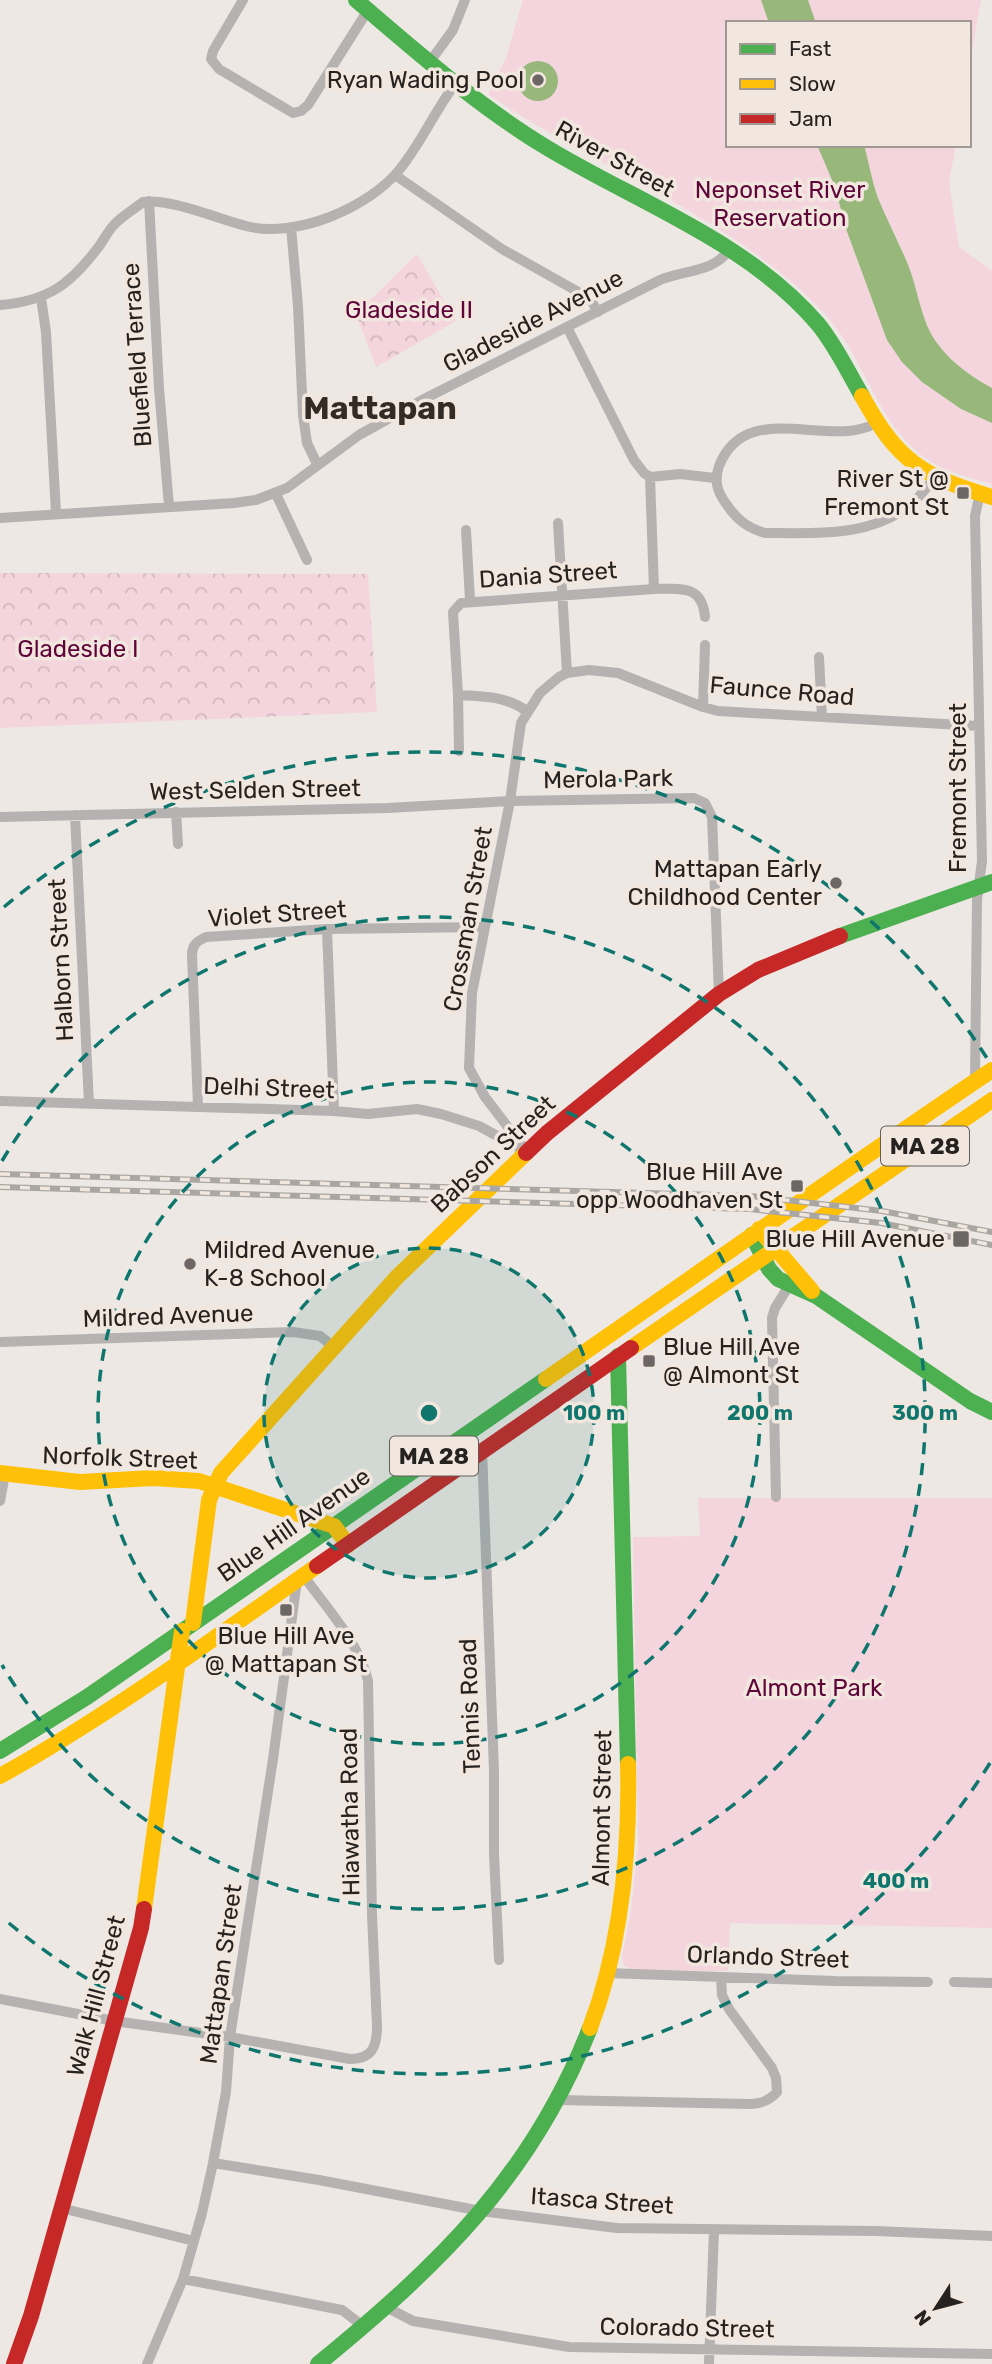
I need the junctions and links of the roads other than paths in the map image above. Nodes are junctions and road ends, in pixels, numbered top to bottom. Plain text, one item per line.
1 (243, 0) edge
2 (465, 0) edge
3 (362, 5) edge
4 (429, 63) junction
5 (455, 84) junction
6 (395, 175) junction
7 (149, 201) junction
8 (291, 228) junction
9 (729, 251) junction
10 (41, 298) junction
11 (0, 305) edge
12 (598, 312) junction
13 (567, 327) junction
14 (876, 423) junction
15 (317, 464) junction
16 (650, 477) junction
17 (934, 477) junction
18 (715, 478) junction
19 (275, 494) junction
20 (986, 495) edge
21 (169, 506) junction
22 (55, 513) junction
23 (0, 517) edge
24 (558, 523) dead end
25 (466, 530) dead end
26 (307, 560) dead end
27 (654, 589) junction
28 (561, 596) junction
29 (470, 600) junction
30 (705, 617) dead end
31 (705, 645) dead end
32 (978, 655) junction
33 (992, 655) edge
34 (819, 657) dead end
35 (567, 673) junction
36 (458, 695) junction
37 (703, 707) junction
38 (527, 711) junction
39 (822, 717) junction
40 (978, 726) junction
41 (458, 751) dead end
42 (510, 801) junction
43 (176, 812) junction
44 (75, 815) junction
45 (0, 817) edge
46 (178, 844) dead end
47 (986, 884) edge
48 (484, 927) junction
49 (327, 929) junction
50 (719, 994) junction
51 (992, 1070) edge
52 (975, 1082) junction
53 (992, 1100) edge
54 (0, 1101) edge
55 (89, 1104) junction
56 (198, 1106) junction
57 (334, 1111) junction
58 (527, 1152) junction
59 (756, 1232) junction
60 (769, 1254) junction
61 (792, 1280) junction
62 (0, 1342) edge
63 (334, 1347) junction
64 (618, 1356) junction
65 (992, 1412) edge
66 (482, 1450) junction
67 (2, 1474) edge
68 (214, 1485) junction
69 (776, 1497) dead end
70 (0, 1501) edge
71 (334, 1526) junction
72 (348, 1545) junction
73 (300, 1577) junction
74 (188, 1627) junction
75 (177, 1663) junction
76 (0, 1751) edge
77 (0, 1776) edge
78 (499, 1960) dead end
79 (607, 1973) junction
80 (721, 1977) junction
81 (928, 1982) dead end
82 (954, 1982) dead end
83 (992, 1983) edge
84 (0, 1999) edge
85 (114, 2021) junction
86 (230, 2037) junction
87 (558, 2100) junction
88 (214, 2163) junction
89 (61, 2208) junction
90 (481, 2211) junction
91 (714, 2230) junction
92 (992, 2236) edge
93 (194, 2241) junction
94 (183, 2279) junction
95 (386, 2307) junction
96 (363, 2326) junction
97 (709, 2348) junction
98 (992, 2354) edge
99 (15, 2364) edge
100 (148, 2364) edge
101 (318, 2364) edge
102 (709, 2364) edge

1 - 3 street
2 - 4 street
3 - 4 main road, River Street
4 - 5 main road, River Street
5 - 6 street
5 - 9 main road, River Street
6 - 8 street
6 - 12 street
7 - 8 street
7 - 10 street
7 - 21 street, Bluefield Terrace
8 - 15 street
9 - 12 street, Gladeside Avenue
9 - 14 main road, River Street
10 - 11 street
10 - 22 street
12 - 13 street, Gladeside Avenue
13 - 15 street, Gladeside Avenue
13 - 16 street
14 - 17 main road, River Street
14 - 18 street
15 - 19 street, Gladeside Avenue
16 - 18 street
16 - 27 street
17 - 18 street
17 - 20 main road, River Street
19 - 21 street, Gladeside Avenue
19 - 26 street
20 - 32 street, Fremont Street
21 - 22 street, Gladeside Avenue
22 - 23 street, Gladeside Avenue
24 - 28 street
25 - 29 street
27 - 28 street, Dania Street
27 - 30 street, Dania Street
28 - 29 street, Dania Street
28 - 35 street
29 - 36 street, Dania Street
31 - 37 street
32 - 33 street
32 - 40 street, Fremont Street
34 - 39 street
35 - 37 street, Faunce Road
35 - 38 street
36 - 38 street
36 - 41 street
37 - 39 street, Faunce Road
38 - 42 street
39 - 40 street, Faunce Road
40 - 47 street, Fremont Street
42 - 43 street, West Selden Street
42 - 48 street, Crossman Street
42 - 50 street, Merola Park
43 - 44 street, West Selden Street
43 - 46 street
44 - 45 street, West Selden Street
44 - 55 street, Halborn Street
47 - 50 main road, Babson Street
47 - 52 street, Fremont Street
48 - 49 street, Violet Street
48 - 58 street, Crossman Street
49 - 56 street, Violet Street
49 - 57 street
50 - 58 main road, Babson Street
51 - 52 main road, Blue Hill Avenue / MA 28
52 - 59 main road, Blue Hill Avenue / MA 28
53 - 60 main road, Blue Hill Avenue / MA 28
54 - 55 street, Delhi Street
55 - 56 street, Delhi Street
56 - 57 street, Delhi Street
57 - 58 street, Delhi Street
58 - 63 main road, Babson Street
59 - 60 main road
59 - 71 main road, Blue Hill Avenue / MA 28
60 - 61 main road
60 - 64 main road, Blue Hill Avenue / MA 28
61 - 65 main road
61 - 69 street
62 - 63 street, Mildred Avenue
63 - 68 main road, Babson Street
64 - 66 main road, Blue Hill Avenue / MA 28
64 - 79 main road, Almont Street
66 - 72 main road, Blue Hill Avenue / MA 28
66 - 78 street, Tennis Road
67 - 68 main road, Norfolk Street
67 - 70 street
68 - 71 main road, Norfolk Street
68 - 74 main road, Babson Street
71 - 72 main road
71 - 74 main road, Blue Hill Avenue / MA 28
72 - 73 main road, Blue Hill Avenue / MA 28
73 - 75 main road, Blue Hill Avenue / MA 28
73 - 86 street, Mattapan Street
73 - 86 street, Hiawatha Road
74 - 75 main road, Walk Hill Street
74 - 76 main road, Blue Hill Avenue / MA 28
75 - 77 main road, Blue Hill Avenue / MA 28
75 - 85 main road, Walk Hill Street
79 - 80 street, Orlando Street
79 - 87 main road, Almont Street
80 - 81 street, Orlando Street
80 - 87 street
82 - 83 street
84 - 85 street
85 - 86 street
85 - 89 main road, Walk Hill Street
86 - 88 street, Mattapan Street
87 - 90 main road, Almont Street
88 - 90 street, Itasca Street
88 - 93 street, Mattapan Street
89 - 93 street
89 - 99 main road, Walk Hill Street
90 - 91 street, Itasca Street
90 - 95 main road, Almont Street
91 - 92 street, Itasca Street
91 - 97 street
93 - 94 street, Mattapan Street
94 - 96 street
94 - 100 street, Mattapan Street
95 - 96 main road, Almont Street
95 - 97 street, Colorado Street
96 - 101 main road, Almont Street
97 - 98 street, Colorado Street
97 - 102 street

